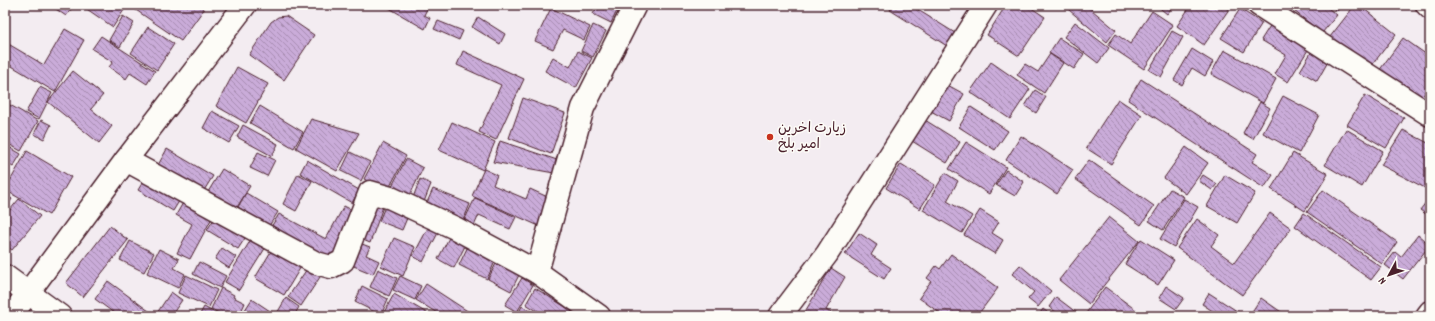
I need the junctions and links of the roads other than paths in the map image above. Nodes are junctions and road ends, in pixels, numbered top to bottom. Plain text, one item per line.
1 (245, 5) edge
2 (635, 5) edge
3 (986, 5) edge
4 (1259, 5) edge
5 (1427, 5) edge
6 (1430, 8) edge
7 (1430, 115) edge
8 (126, 160) junction
9 (537, 272) junction
10 (5, 276) edge
11 (29, 293) junction
12 (1430, 312) edge
13 (11, 316) edge
14 (60, 316) edge
15 (599, 316) edge
16 (780, 316) edge
17 (1427, 316) edge

1 - 8 main road
2 - 9 main road
3 - 16 main road
4 - 7 main road
5 - 6 main road
8 - 9 main road
8 - 11 main road
9 - 15 main road
10 - 11 main road
11 - 13 main road
11 - 14 main road
12 - 17 main road

